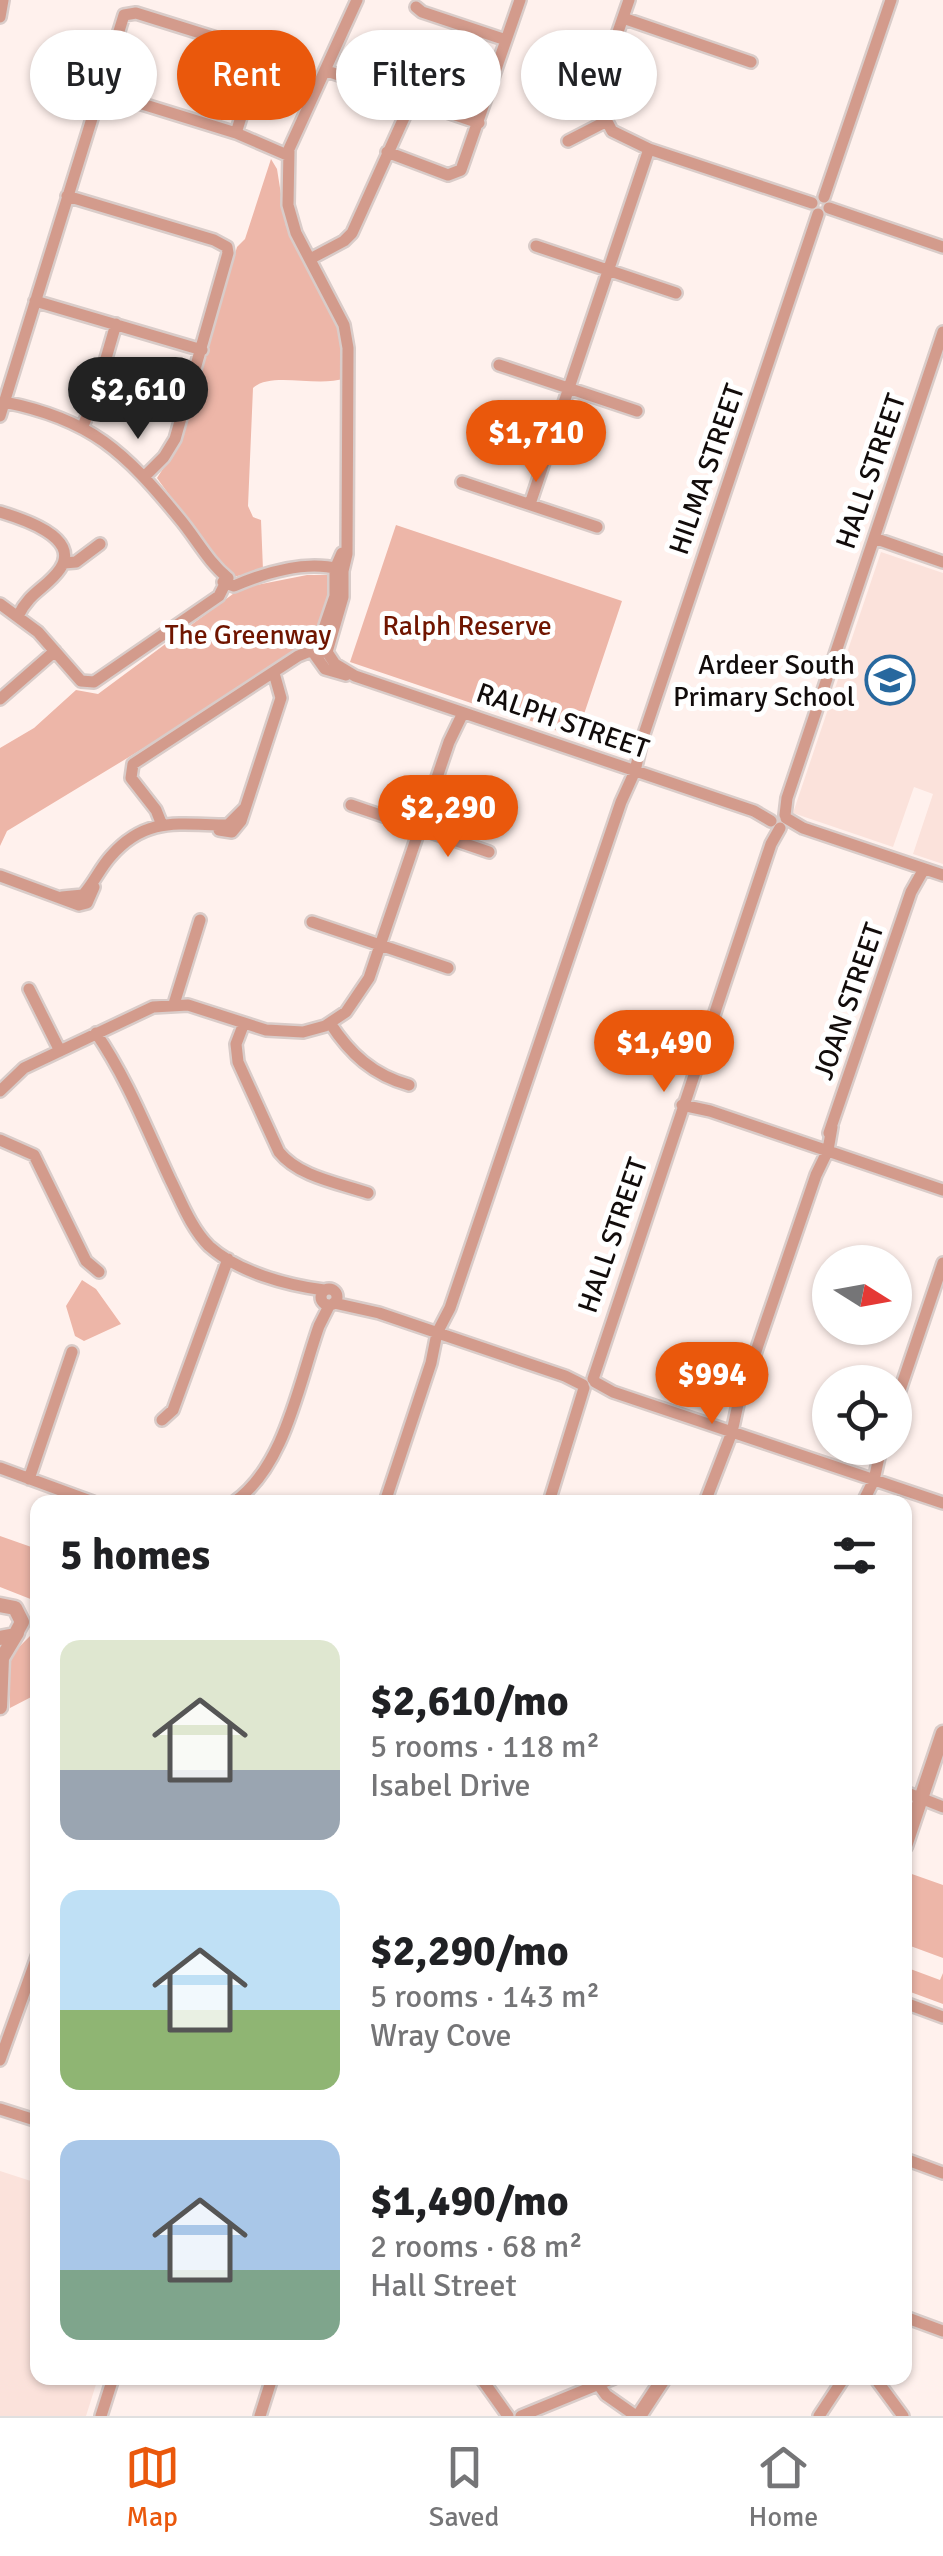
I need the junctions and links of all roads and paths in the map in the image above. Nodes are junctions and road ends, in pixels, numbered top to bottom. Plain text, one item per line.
1 (3, 0) edge
2 (357, 0) edge
3 (520, 0) edge
4 (629, 0) edge
5 (891, 0) edge
6 (416, 6) dead end
7 (0, 17) edge
8 (623, 18) junction
9 (120, 30) edge
10 (506, 40) junction
11 (751, 62) dead end
12 (327, 71) junction
13 (336, 74) edge
14 (157, 108) edge
15 (91, 120) edge
16 (402, 120) edge
17 (472, 120) edge
18 (478, 122) junction
19 (605, 122) junction
20 (236, 133) junction
21 (568, 141) dead end
22 (649, 149) junction
23 (387, 152) junction
24 (287, 156) junction
25 (67, 196) junction
26 (821, 206) junction
27 (536, 246) dead end
28 (943, 247) edge
29 (310, 259) junction
30 (608, 270) junction
31 (676, 294) dead end
32 (35, 300) junction
33 (116, 324) junction
34 (943, 332) edge
35 (202, 350) junction
36 (499, 365) dead end
37 (569, 388) junction
38 (4, 402) junction
39 (637, 411) dead end
40 (0, 416) edge
41 (82, 426) junction
42 (145, 476) junction
43 (462, 482) dead end
44 (530, 504) junction
45 (0, 512) edge
46 (597, 528) dead end
47 (874, 538) junction
48 (100, 544) dead end
49 (943, 562) edge
50 (64, 563) junction
51 (337, 570) junction
52 (225, 582) junction
53 (0, 604) edge
54 (18, 616) junction
55 (55, 651) junction
56 (319, 654) junction
57 (269, 675) junction
58 (0, 698) edge
59 (459, 711) junction
60 (632, 770) junction
61 (351, 805) dead end
62 (779, 820) junction
63 (157, 826) junction
64 (420, 828) junction
65 (489, 852) dead end
66 (920, 868) junction
67 (0, 876) edge
68 (943, 876) edge
69 (200, 920) dead end
70 (312, 922) dead end
71 (380, 945) junction
72 (448, 968) dead end
73 (29, 989) dead end
74 (174, 1004) junction
75 (244, 1023) junction
76 (330, 1023) junction
77 (100, 1031) junction
78 (60, 1050) junction
79 (408, 1085) dead end
80 (0, 1091) edge
81 (684, 1102) junction
82 (0, 1140) edge
83 (825, 1149) junction
84 (942, 1189) edge
85 (368, 1193) dead end
86 (228, 1259) junction
87 (943, 1264) edge
88 (99, 1272) dead end
89 (328, 1300) junction
90 (441, 1334) junction
91 (72, 1352) dead end
92 (909, 1365) edge
93 (588, 1383) junction
94 (162, 1420) dead end
95 (729, 1431) junction
96 (875, 1465) edge
97 (0, 1468) edge
98 (870, 1478) junction
99 (29, 1479) junction
100 (74, 1495) edge
101 (242, 1495) edge
102 (386, 1495) edge
103 (551, 1495) edge
104 (707, 1495) edge
105 (864, 1495) edge
106 (943, 1503) edge
107 (1, 1605) edge
108 (17, 1634) junction
109 (0, 1638) edge
110 (0, 1707) edge
111 (943, 1733) edge
112 (913, 1797) edge
113 (943, 1808) edge
114 (30, 1976) edge
115 (912, 2005) edge
116 (943, 2017) edge
117 (0, 2060) edge
118 (0, 2109) edge
119 (30, 2118) edge
120 (912, 2162) edge
121 (943, 2173) edge
122 (912, 2320) edge
123 (943, 2332) edge
124 (111, 2385) edge
125 (270, 2385) edge
126 (486, 2385) edge
127 (596, 2385) edge
128 (599, 2385) edge
129 (660, 2385) edge
130 (839, 2385) edge
131 (880, 2385) edge
132 (641, 2415) edge
133 (101, 2416) edge
134 (260, 2416) edge
135 (508, 2416) edge
136 (521, 2416) edge
137 (819, 2416) edge
138 (902, 2416) edge

1 - 7 street
2 - 12 street
3 - 10 street
4 - 8 street
5 - 26 street, HILMA STREET
6 - 10 street
8 - 11 street
8 - 19 street
9 - 20 street
10 - 18 street
12 - 13 street
12 - 24 street
14 - 20 street
15 - 25 street
16 - 23 street
17 - 18 street
18 - 23 street
19 - 21 street
19 - 22 street
20 - 24 street
22 - 26 street
22 - 30 street
23 - 29 street
24 - 29 street
25 - 32 street
25 - 35 street
26 - 28 street
26 - 60 street, HILMA STREET
27 - 30 street
29 - 51 street
30 - 31 street
30 - 37 street
32 - 33 street
32 - 38 street
33 - 35 street
33 - 41 street
34 - 47 street, HALL STREET
35 - 42 street
36 - 37 street
37 - 39 street
37 - 44 street
38 - 40 street
38 - 41 street
41 - 42 street
42 - 52 street
43 - 44 street
44 - 46 street
45 - 50 street
47 - 49 street
47 - 62 street, HALL STREET
48 - 50 street
50 - 54 street
51 - 52 street
51 - 56 street
52 - 55 street
53 - 54 street
54 - 55 street
55 - 58 street
56 - 57 street
56 - 59 street, RALPH STREET
57 - 63 street
57 - 63 street
59 - 60 street, RALPH STREET
59 - 64 street
60 - 62 street, RALPH STREET
60 - 90 street, HILMA STREET
61 - 64 street
62 - 66 street, RALPH STREET
62 - 81 street, HALL STREET
63 - 67 street
64 - 65 street
64 - 71 street
66 - 68 street, RALPH STREET
66 - 83 street, JOAN STREET
69 - 74 street
70 - 71 street
71 - 72 street
71 - 76 street
73 - 78 street
74 - 75 street
74 - 77 street
75 - 76 street
75 - 85 street
76 - 79 street
77 - 78 street
77 - 86 street
78 - 80 street
81 - 83 street
81 - 93 street, HALL STREET
82 - 88 street
83 - 84 street
83 - 95 street, JOAN STREET
86 - 89 street
86 - 94 street
87 - 92 street
89 - 90 street
89 - 101 street
90 - 93 street
90 - 102 street, HILMA STREET
91 - 99 street
93 - 95 street
93 - 103 street, HALL STREET
95 - 98 street
95 - 104 street, JOAN STREET
96 - 98 street
97 - 99 street
98 - 105 street
98 - 106 street
99 - 100 street
107 - 108 street
108 - 109 street
108 - 110 street
111 - 112 street
112 - 113 street
114 - 117 street
115 - 116 street
118 - 119 street
120 - 121 street
122 - 123 street
124 - 133 street
125 - 134 street
126 - 135 street
127 - 136 street
128 - 132 street
129 - 132 street
130 - 137 street
131 - 138 street

